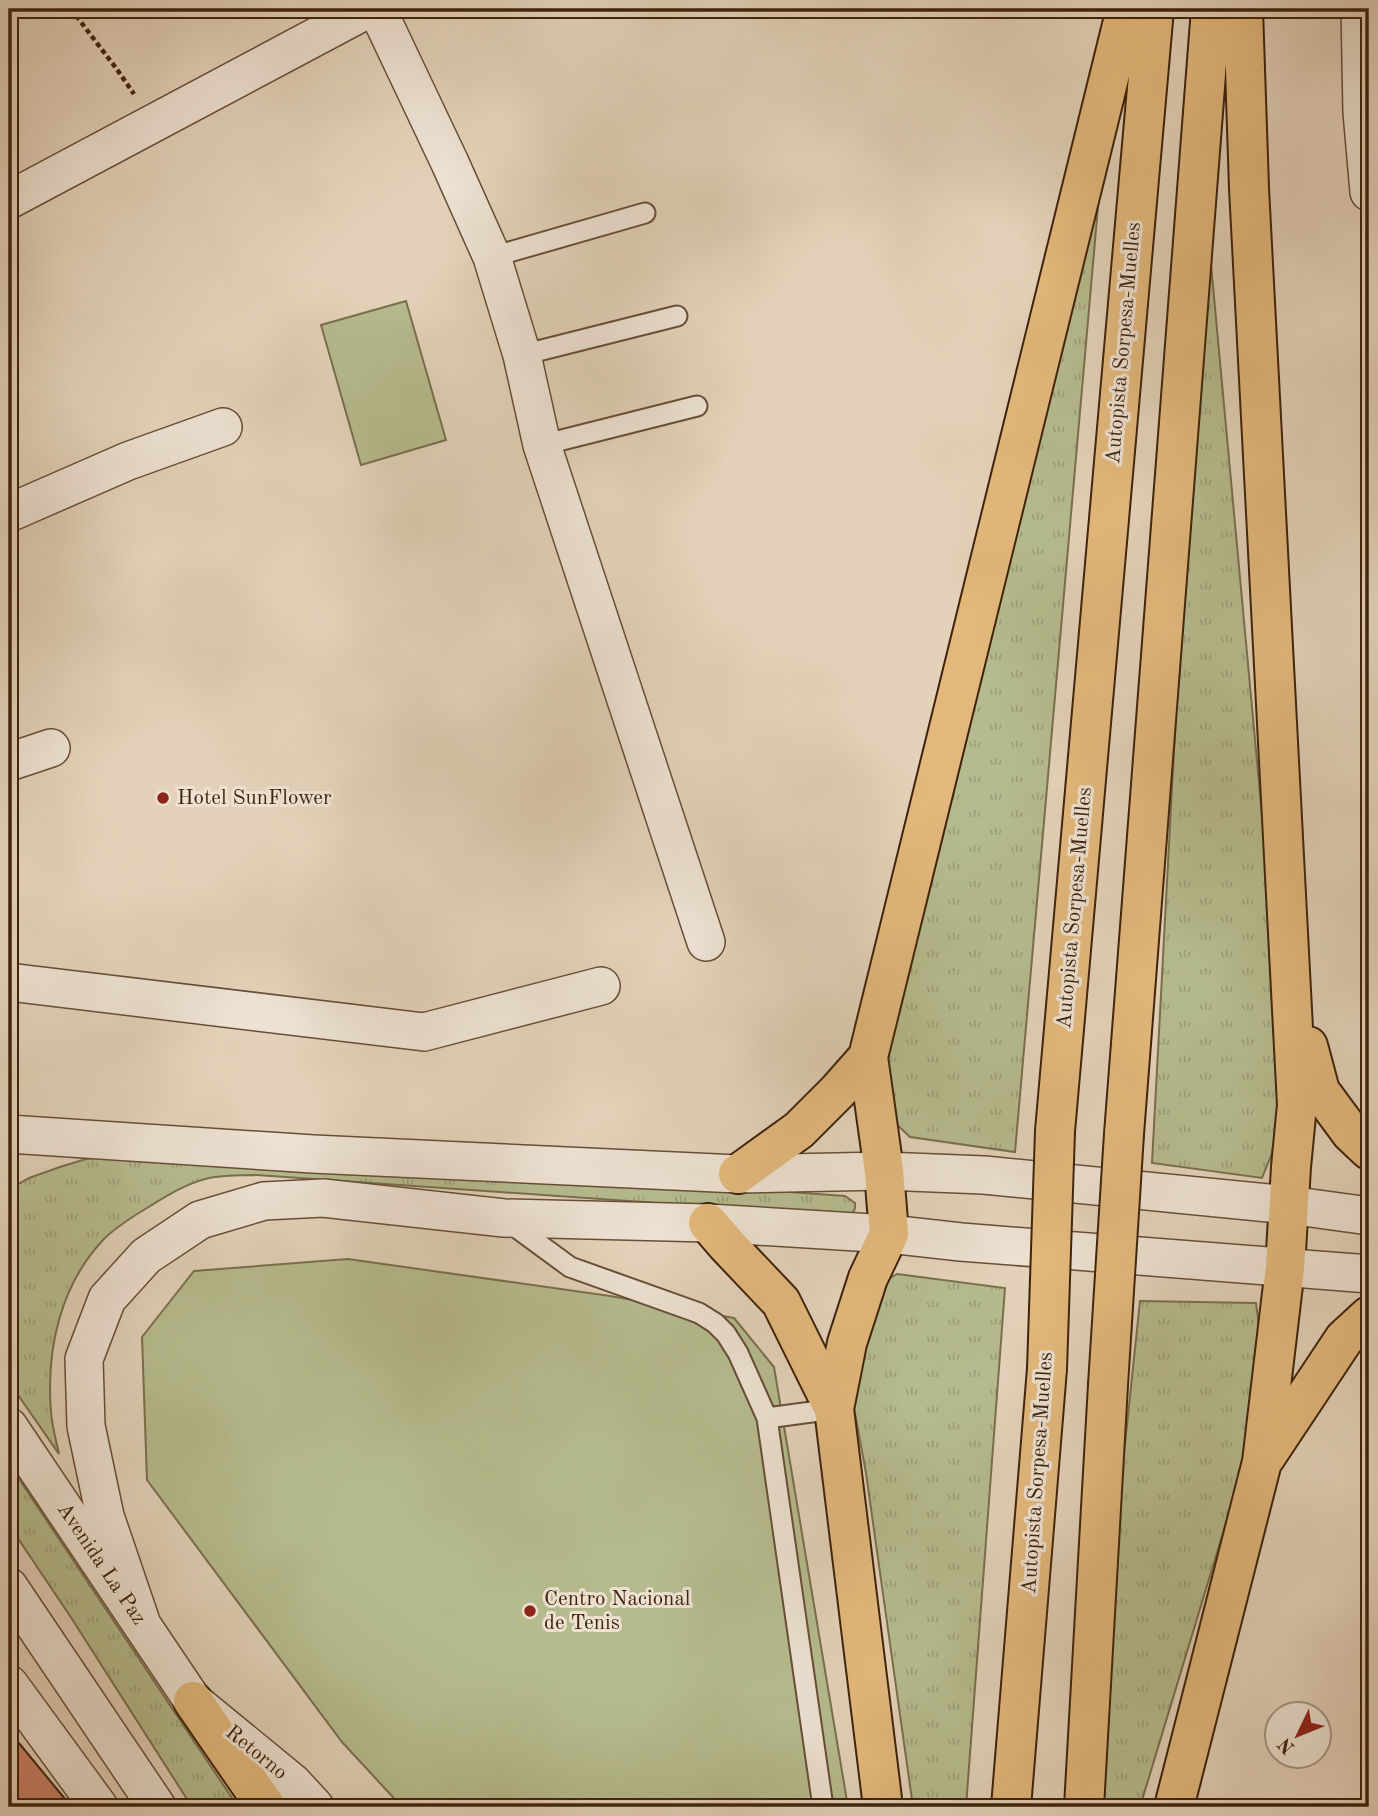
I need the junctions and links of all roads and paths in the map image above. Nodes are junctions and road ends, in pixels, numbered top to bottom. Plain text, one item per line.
1 (71, 9) edge
2 (368, 9) edge
3 (377, 9) edge
4 (1126, 9) edge
5 (1154, 9) edge
6 (1211, 9) edge
7 (1243, 9) edge
8 (1360, 9) edge
9 (153, 124) junction
10 (1369, 192) edge
11 (9, 200) edge
12 (645, 213) dead end
13 (492, 257) junction
14 (677, 316) dead end
15 (522, 355) junction
16 (697, 406) dead end
17 (223, 427) dead end
18 (542, 445) junction
19 (9, 513) edge
20 (51, 748) dead end
21 (9, 762) edge
22 (706, 942) dead end
23 (9, 982) edge
24 (1291, 983) junction
25 (601, 986) dead end
26 (868, 1057) junction
27 (9, 1134) edge
28 (1369, 1150) edge
29 (884, 1171) junction
30 (738, 1174) junction
31 (1289, 1205) junction
32 (1369, 1216) edge
33 (504, 1218) junction
34 (708, 1223) junction
35 (889, 1234) junction
36 (1285, 1268) junction
37 (1369, 1274) edge
38 (1369, 1316) edge
39 (834, 1409) junction
40 (767, 1418) junction
41 (9, 1427) edge
42 (1262, 1462) junction
43 (9, 1587) edge
44 (142, 1625) junction
45 (9, 1685) edge
46 (193, 1701) junction
47 (99, 1807) edge
48 (157, 1807) edge
49 (266, 1807) edge
50 (315, 1807) edge
51 (823, 1807) edge
52 (883, 1807) edge
53 (1011, 1807) edge
54 (1084, 1807) edge
55 (1174, 1807) edge

1 - 9 path
2 - 9 street
3 - 13 street
4 - 26 main road
5 - 53 main road, Autopista Sorpesa-Muelles, bridge
6 - 54 main road, bridge
7 - 24 main road
8 - 10 street
9 - 11 street
12 - 13 lane
13 - 15 street
14 - 15 lane
15 - 18 street
16 - 18 lane
17 - 19 street
18 - 22 street
20 - 21 street
23 - 25 street
24 - 28 main road
24 - 31 main road
26 - 29 main road
26 - 30 main road
27 - 30 street
29 - 30 street
29 - 31 street
29 - 35 main road
31 - 32 street
31 - 36 main road
33 - 34 street
33 - 40 lane
33 - 44 street
34 - 35 street
34 - 39 main road
35 - 36 street
35 - 39 main road
36 - 37 street
36 - 42 main road
38 - 42 main road
39 - 40 lane
39 - 52 main road
40 - 51 lane
41 - 44 street, Avenida La Paz
42 - 55 main road
43 - 48 street
44 - 46 street, Avenida La Paz
45 - 47 street
46 - 49 main road
46 - 50 street, Retorno

